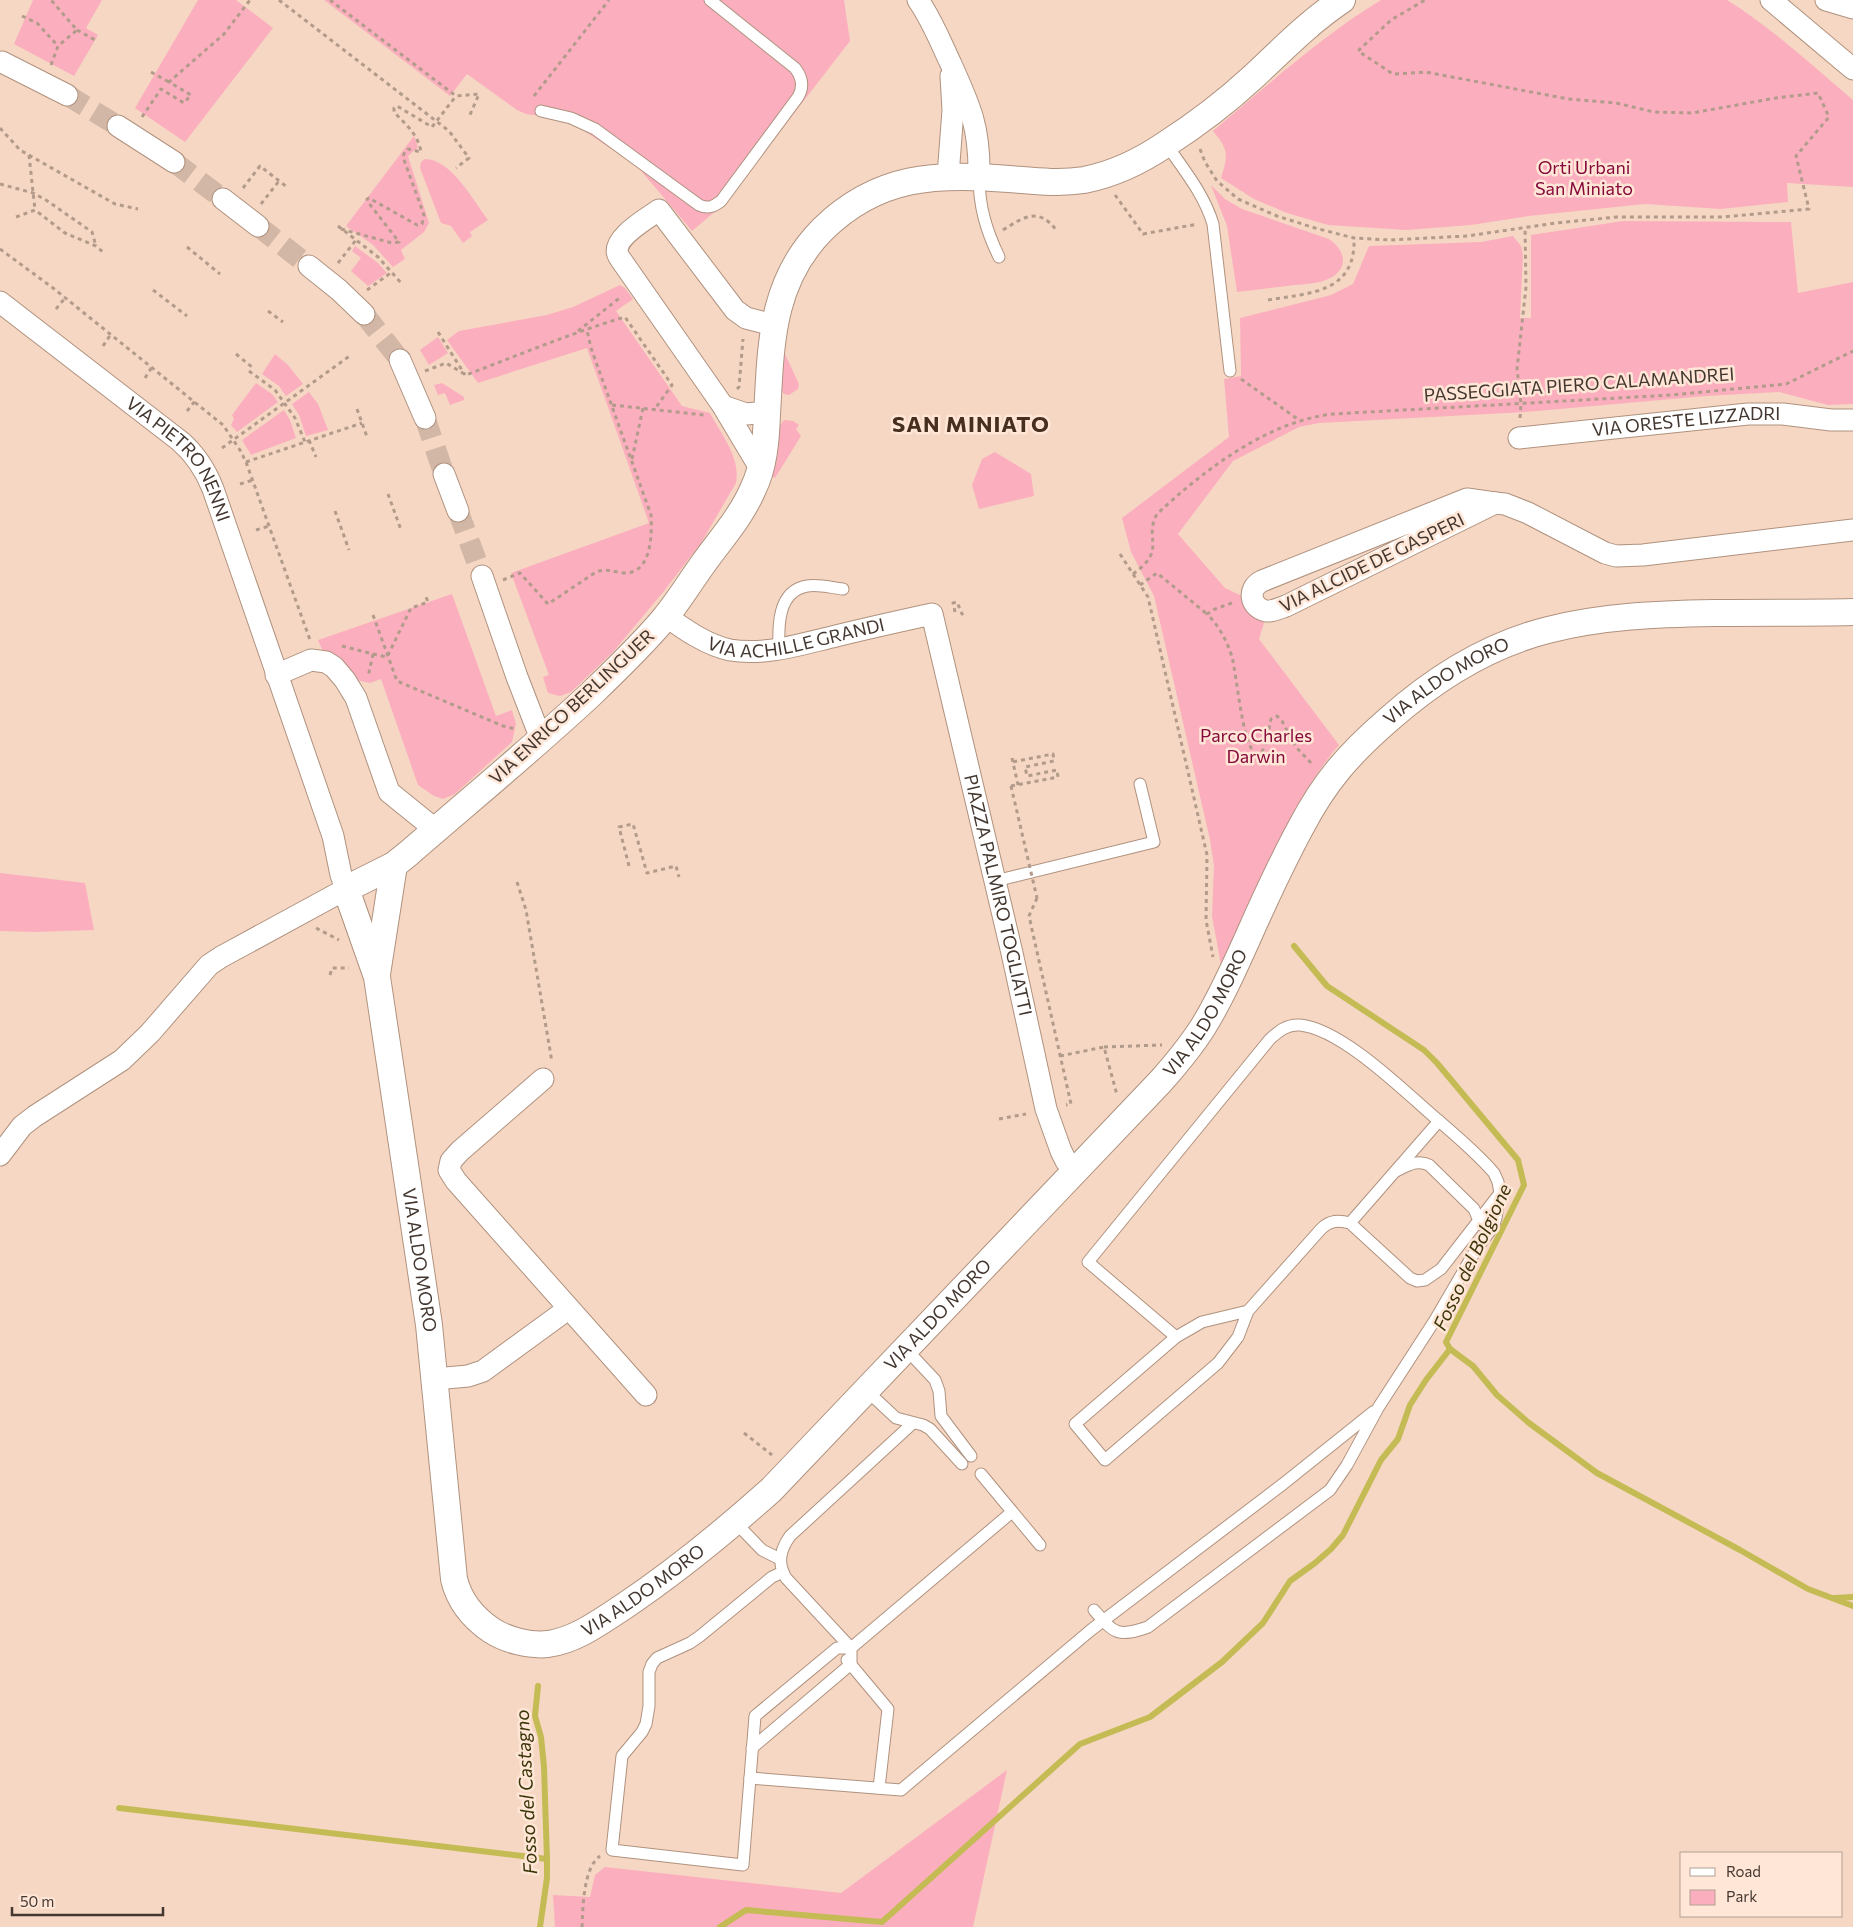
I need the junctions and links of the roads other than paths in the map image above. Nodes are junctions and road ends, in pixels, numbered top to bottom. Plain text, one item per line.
1 (710, 0) edge
2 (918, 0) edge
3 (1342, 0) edge
4 (1771, 0) edge
5 (1826, 0) edge
6 (1853, 8) edge
7 (949, 61) junction
8 (2, 62) dead end
9 (1853, 69) edge
10 (67, 95) tunnel mouth
11 (541, 111) dead end
12 (118, 126) tunnel mouth
13 (1166, 144) junction
14 (174, 162) tunnel mouth
15 (948, 176) junction
16 (979, 177) junction
17 (232, 195) tunnel mouth
18 (259, 216) tunnel mouth
19 (1000, 256) dead end
20 (309, 266) tunnel mouth
21 (0, 302) edge
22 (364, 314) tunnel mouth
23 (773, 325) junction
24 (400, 360) tunnel mouth
25 (1230, 371) road end
26 (721, 405) junction
27 (768, 412) junction
28 (425, 418) tunnel mouth
29 (1853, 420) edge
30 (1519, 438) road end
31 (760, 468) junction
32 (444, 474) tunnel mouth
33 (1495, 503) junction
34 (458, 510) tunnel mouth
35 (1853, 530) edge
36 (490, 579) tunnel mouth
37 (843, 589) dead end
38 (1853, 612) edge
39 (932, 614) joint
40 (666, 616) junction
41 (779, 649) junction
42 (276, 674) junction
43 (530, 734) junction
44 (1140, 784) dead end
45 (436, 830) junction
46 (394, 865) junction
47 (995, 881) junction
48 (346, 889) junction
49 (376, 977) junction
50 (543, 1079) road end
51 (1439, 1121) junction
52 (0, 1156) edge
53 (1074, 1170) junction
54 (1396, 1171) junction
55 (1500, 1193) junction
56 (1479, 1218) junction
57 (1350, 1224) junction
58 (1476, 1248) junction
59 (568, 1309) junction
60 (1248, 1311) junction
61 (1176, 1337) junction
62 (905, 1348) junction
63 (435, 1378) junction
64 (867, 1391) junction
65 (646, 1395) dead end
66 (1378, 1408) junction
67 (913, 1423) junction
68 (971, 1456) dead end
69 (962, 1464) dead end
70 (981, 1474) dead end
71 (1012, 1512) junction
72 (735, 1522) junction
73 (1040, 1545) dead end
74 (780, 1559) junction
75 (783, 1572) junction
76 (1094, 1610) dead end
77 (1103, 1620) junction
78 (837, 1648) junction
79 (851, 1648) junction
80 (851, 1664) junction
81 (752, 1748) junction
82 (750, 1778) junction
83 (879, 1788) junction

1 - 11 lane
2 - 7 street
3 - 13 street, VIA ENRICO BERLINGUER
4 - 9 street
5 - 6 street
7 - 15 street
7 - 16 street
8 - 10 street
12 - 14 street
13 - 16 street, VIA ENRICO BERLINGUER
13 - 25 lane
15 - 16 street, VIA ENRICO BERLINGUER
15 - 23 street, VIA ENRICO BERLINGUER
16 - 19 lane
17 - 18 street
20 - 22 street
21 - 42 street, VIA PIETRO NENNI
23 - 26 street
23 - 27 street, VIA ENRICO BERLINGUER
24 - 28 street
26 - 27 street
26 - 31 street
27 - 31 street, VIA ENRICO BERLINGUER
29 - 30 street, VIA ORESTE LIZZADRI
31 - 40 street, VIA ENRICO BERLINGUER
32 - 34 street
33 - 33 street, VIA ALCIDE DE GASPERI
33 - 35 street, VIA ALCIDE DE GASPERI
36 - 43 street
37 - 41 lane
38 - 53 street, VIA ALDO MORO
39 - 41 street, VIA ACHILLE GRANDI
39 - 47 street, PIAZZA PALMIRO TOGLIATTI
40 - 41 street, VIA ACHILLE GRANDI
40 - 43 street, VIA ENRICO BERLINGUER
42 - 45 street
42 - 48 street, VIA PIETRO NENNI
43 - 45 street, VIA ENRICO BERLINGUER
44 - 47 lane
45 - 46 street, VIA ENRICO BERLINGUER
46 - 48 street, VIA ENRICO BERLINGUER
46 - 49 street, VIA ALDO MORO
47 - 53 street, PIAZZA PALMIRO TOGLIATTI
48 - 49 street, VIA ALDO MORO
48 - 52 street, VIA ENRICO BERLINGUER
49 - 63 street, VIA ALDO MORO
50 - 59 street
51 - 54 lane
51 - 55 lane
51 - 61 lane
53 - 62 street, VIA ALDO MORO
54 - 56 lane
54 - 57 lane
55 - 56 lane
55 - 58 lane
56 - 57 lane
56 - 58 lane
57 - 60 lane
58 - 66 lane
59 - 63 street
59 - 65 street
60 - 61 lane
60 - 61 lane
62 - 64 street, VIA ALDO MORO
62 - 68 lane
63 - 72 street, VIA ALDO MORO
64 - 67 lane
64 - 72 street, VIA ALDO MORO
66 - 77 lane
66 - 77 lane
67 - 69 lane
67 - 74 lane
70 - 71 lane
71 - 73 lane
71 - 79 lane
72 - 74 lane
74 - 75 lane
75 - 79 lane
75 - 82 lane
76 - 77 lane
77 - 83 lane
78 - 79 lane
78 - 80 lane
78 - 81 lane
79 - 80 lane
80 - 81 lane
80 - 83 lane
81 - 82 lane
82 - 83 lane

